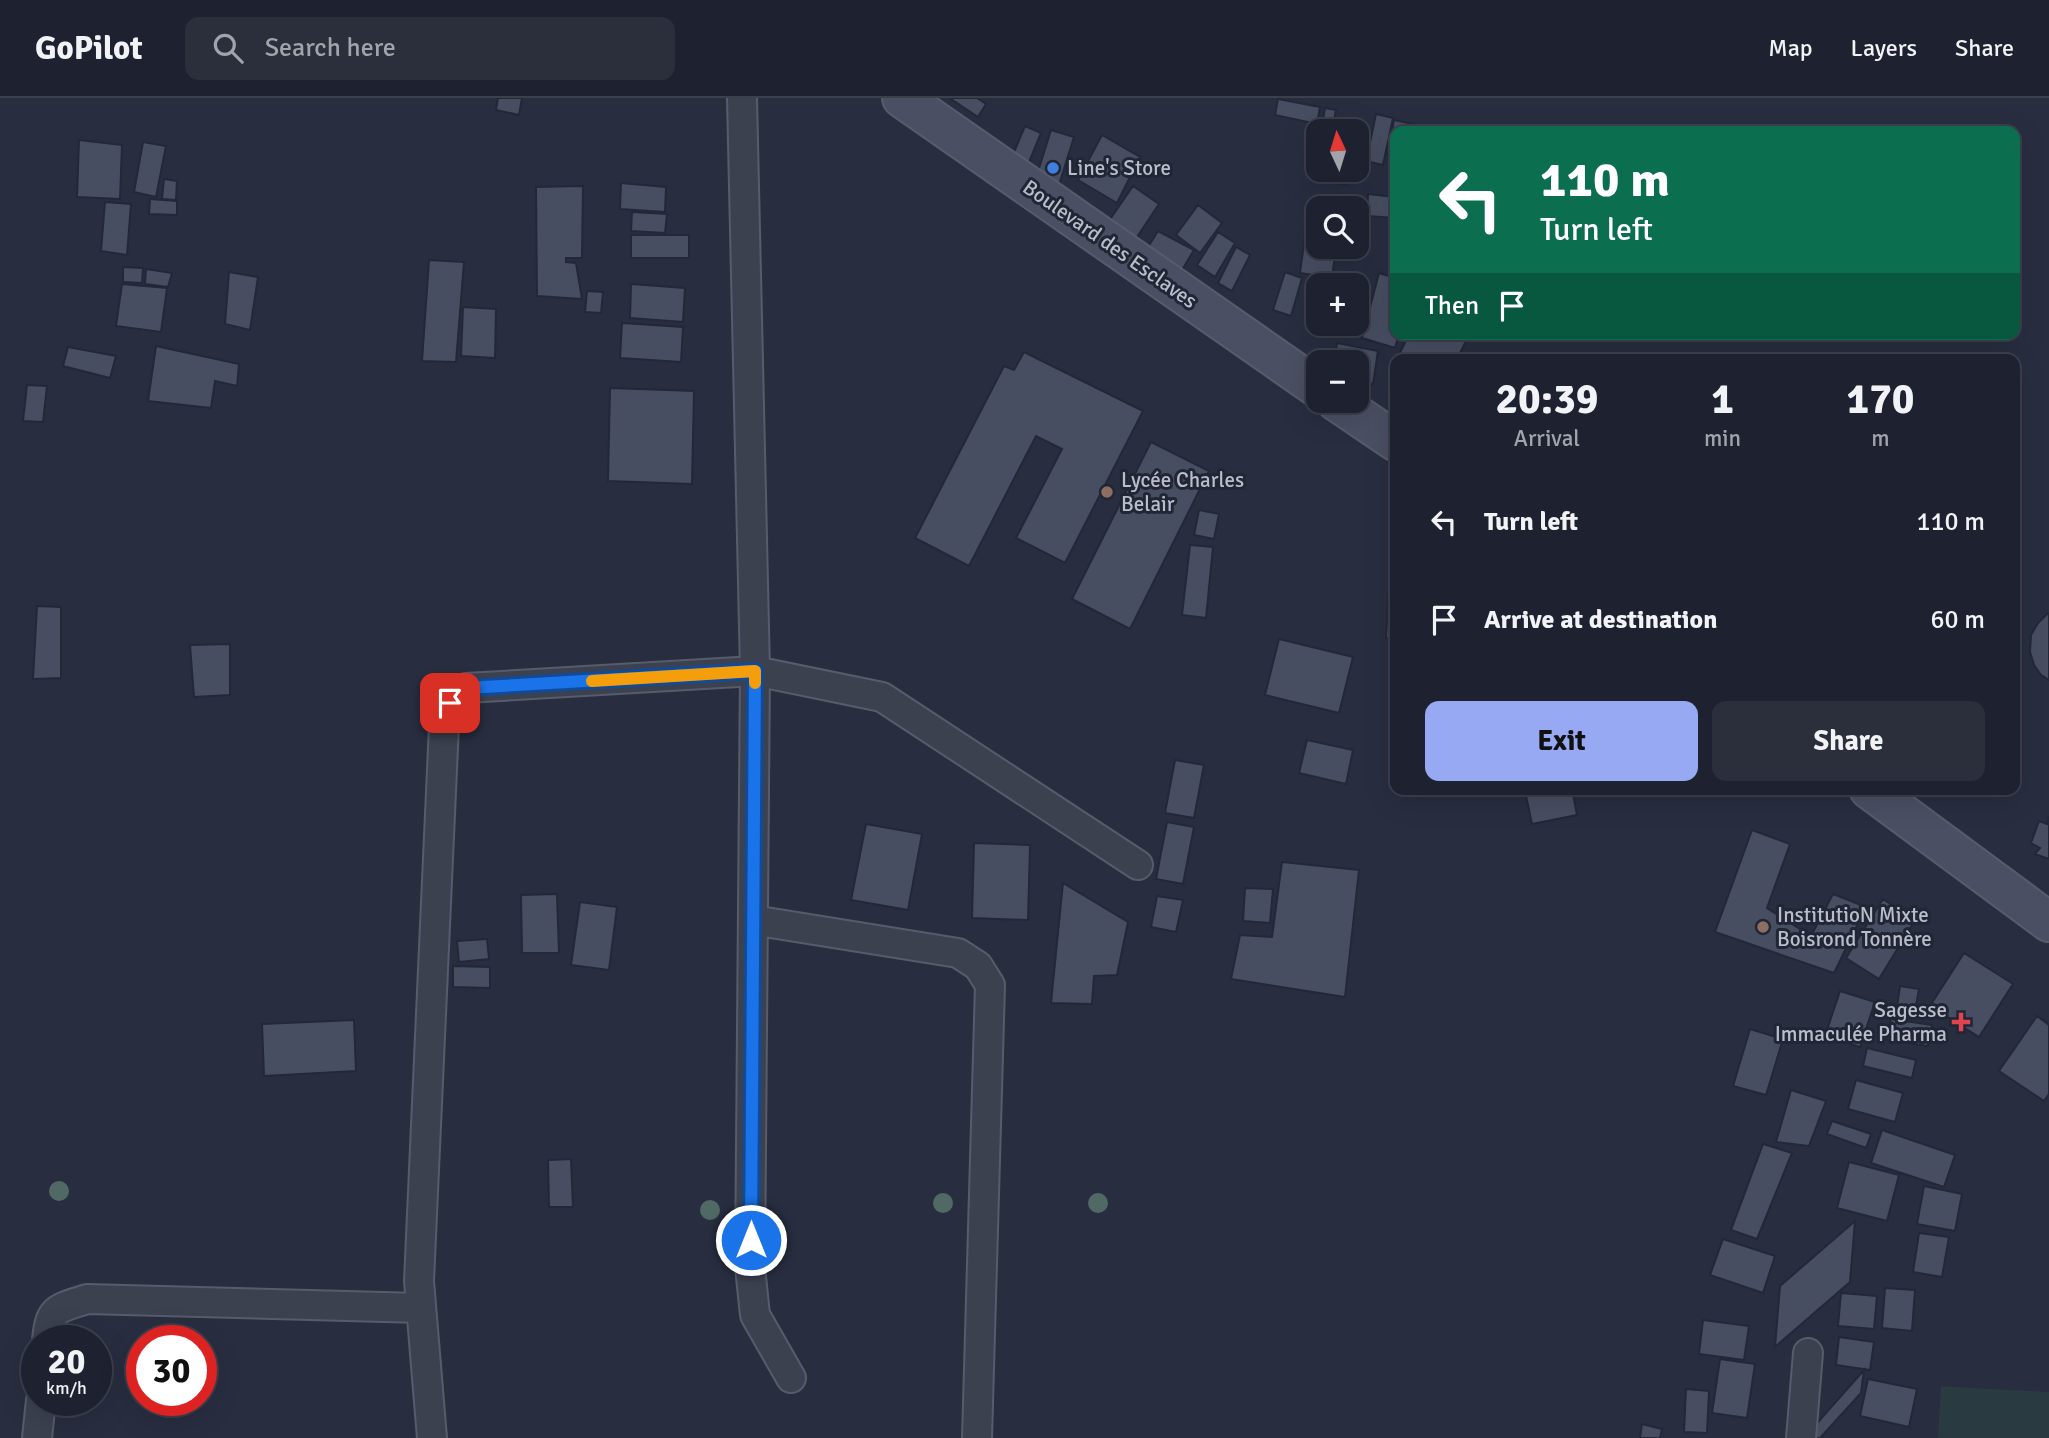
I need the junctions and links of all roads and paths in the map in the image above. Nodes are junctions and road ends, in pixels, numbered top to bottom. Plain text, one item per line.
1 (743, 98) edge
2 (902, 98) edge
3 (1306, 380) edge
4 (1354, 413) edge
5 (1390, 438) edge
6 (755, 671) junction
7 (1877, 795) edge
8 (1138, 865) dead end
9 (753, 920) junction
10 (2049, 922) edge
11 (421, 1308) junction
12 (49, 1325) edge
13 (1808, 1353) dead end
14 (792, 1378) dead end
15 (39, 1416) edge
16 (37, 1438) edge
17 (432, 1438) edge
18 (977, 1438) edge
19 (1801, 1438) edge

1 - 6 street
2 - 3 street, Boulevard des Esclaves
4 - 5 street
6 - 8 street
6 - 9 street
6 - 11 street
7 - 10 street
9 - 14 street
9 - 18 street
11 - 12 street
11 - 17 street
13 - 19 street
15 - 16 street

